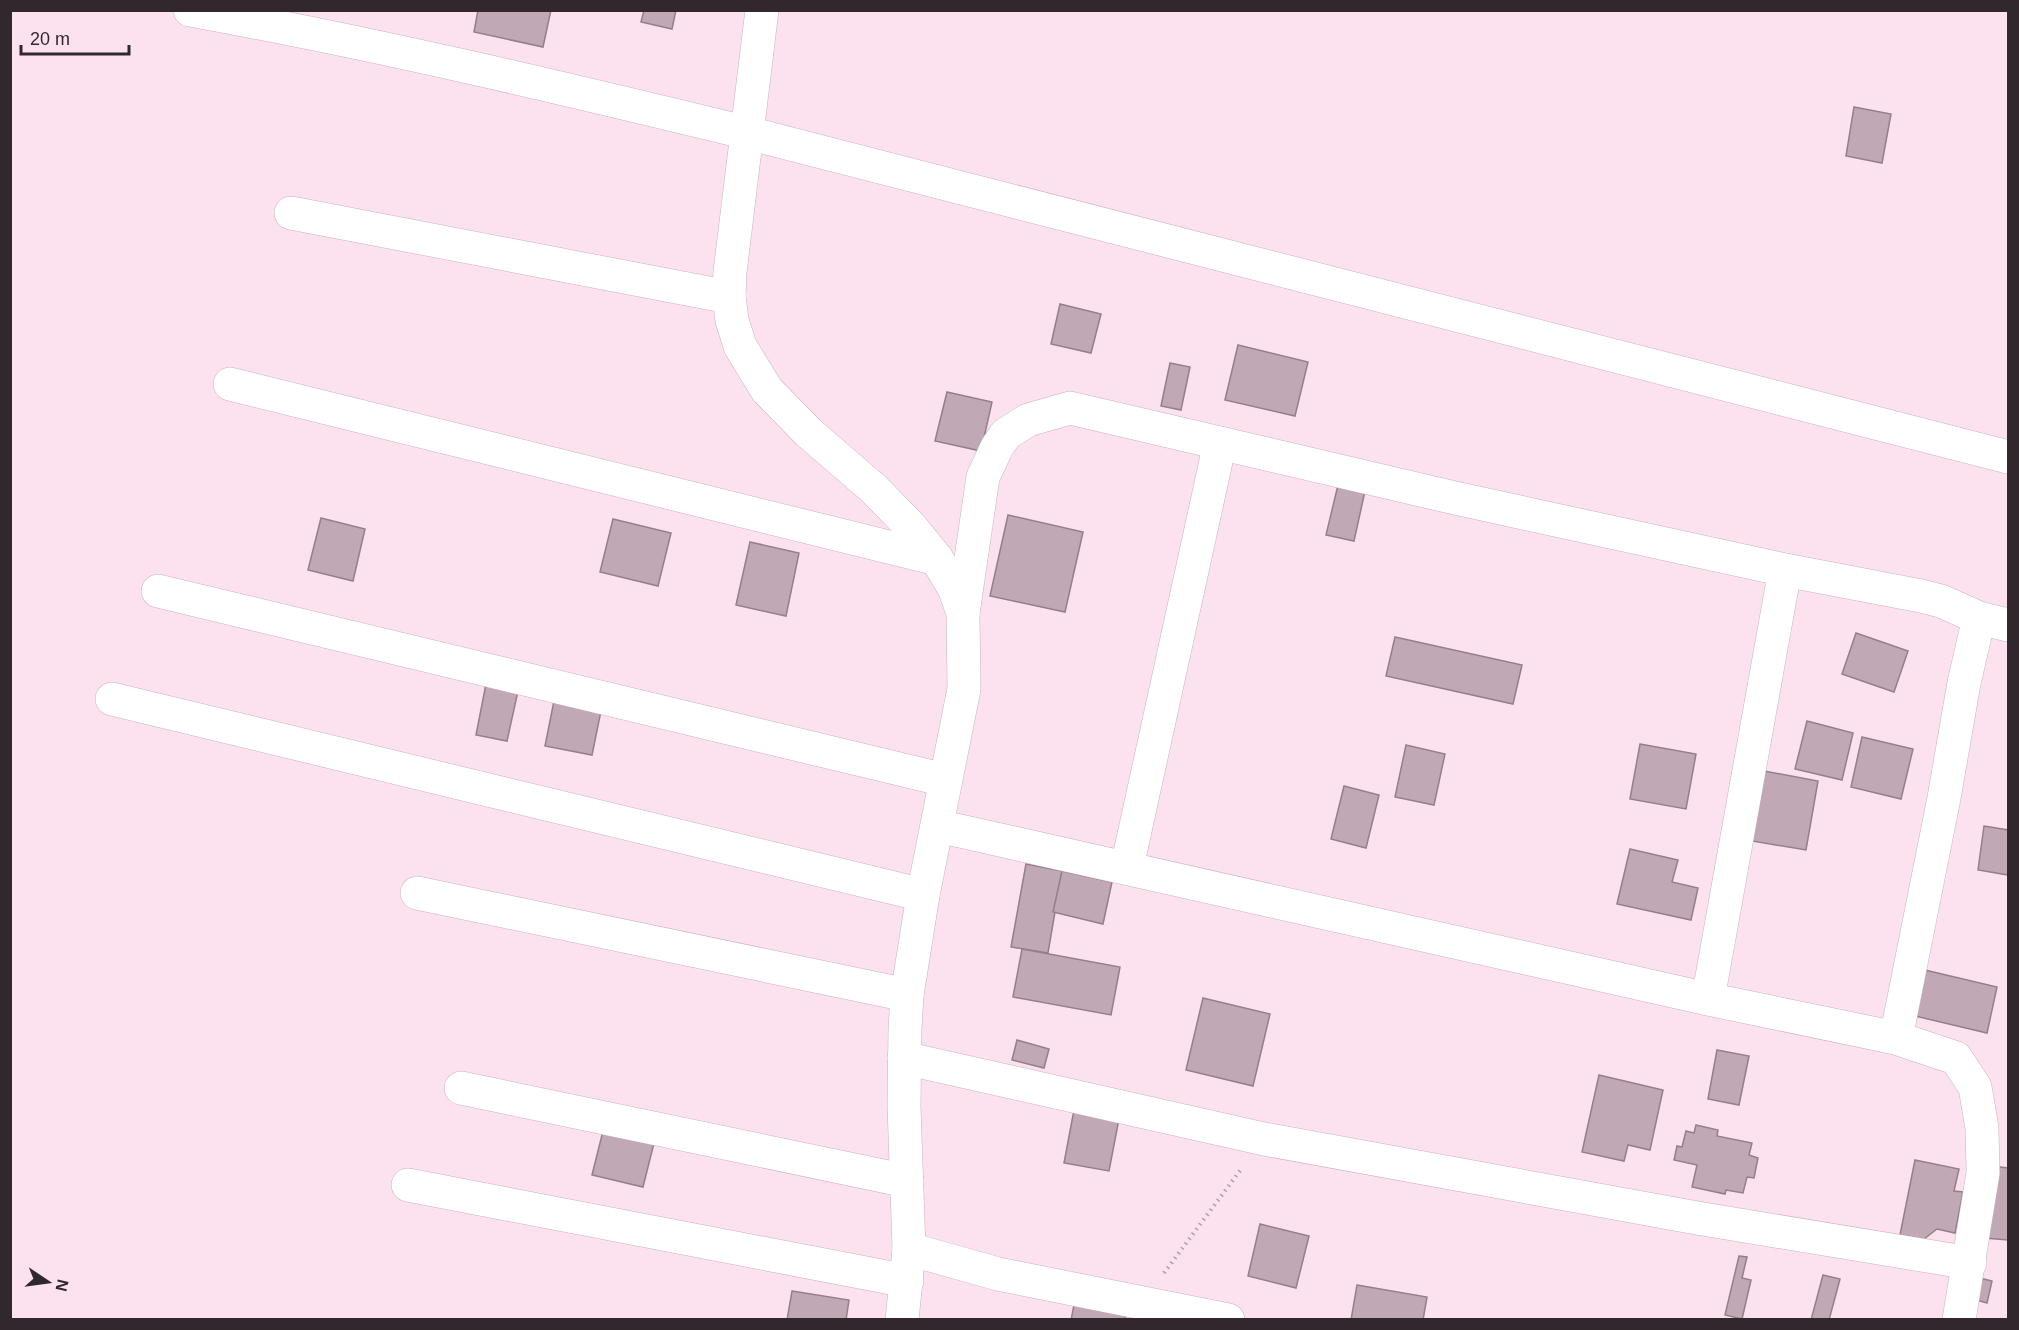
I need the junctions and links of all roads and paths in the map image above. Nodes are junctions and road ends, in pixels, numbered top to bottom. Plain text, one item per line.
1 (190, 10) edge
2 (762, 10) edge
3 (748, 133) junction
4 (291, 213) dead end
5 (729, 297) junction
6 (230, 384) dead end
7 (1220, 443) junction
8 (2008, 457) edge
9 (937, 559) junction
10 (1785, 570) junction
11 (158, 591) dead end
12 (963, 613) junction
13 (1994, 621) edge
14 (112, 699) dead end
15 (945, 780) junction
16 (938, 826) junction
17 (1127, 867) junction
18 (417, 893) dead end
19 (922, 895) junction
20 (908, 995) junction
21 (1708, 999) junction
22 (1896, 1038) junction
23 (904, 1058) junction
24 (461, 1088) dead end
25 (1264, 1139) junction
26 (907, 1181) junction
27 (408, 1185) dead end
28 (1970, 1263) junction
29 (908, 1265) junction
30 (1143, 1302) junction
31 (902, 1320) edge
32 (1228, 1320) edge
33 (1959, 1320) edge

1 - 3 street
2 - 3 street
3 - 5 street
3 - 8 street
4 - 5 street
5 - 9 street
6 - 9 street
7 - 10 street
7 - 12 street
7 - 17 street
9 - 12 street
10 - 13 street
10 - 21 street
11 - 15 street
12 - 15 street
13 - 22 street
14 - 19 street
15 - 16 street
16 - 17 street
16 - 19 street
17 - 21 street
18 - 20 street
19 - 20 street
20 - 23 street
21 - 22 street
22 - 28 street
23 - 25 street
23 - 26 street
24 - 26 street
25 - 28 street
25 - 30 path
26 - 29 street
27 - 29 street
28 - 33 street
29 - 30 street
29 - 31 street
30 - 32 street

